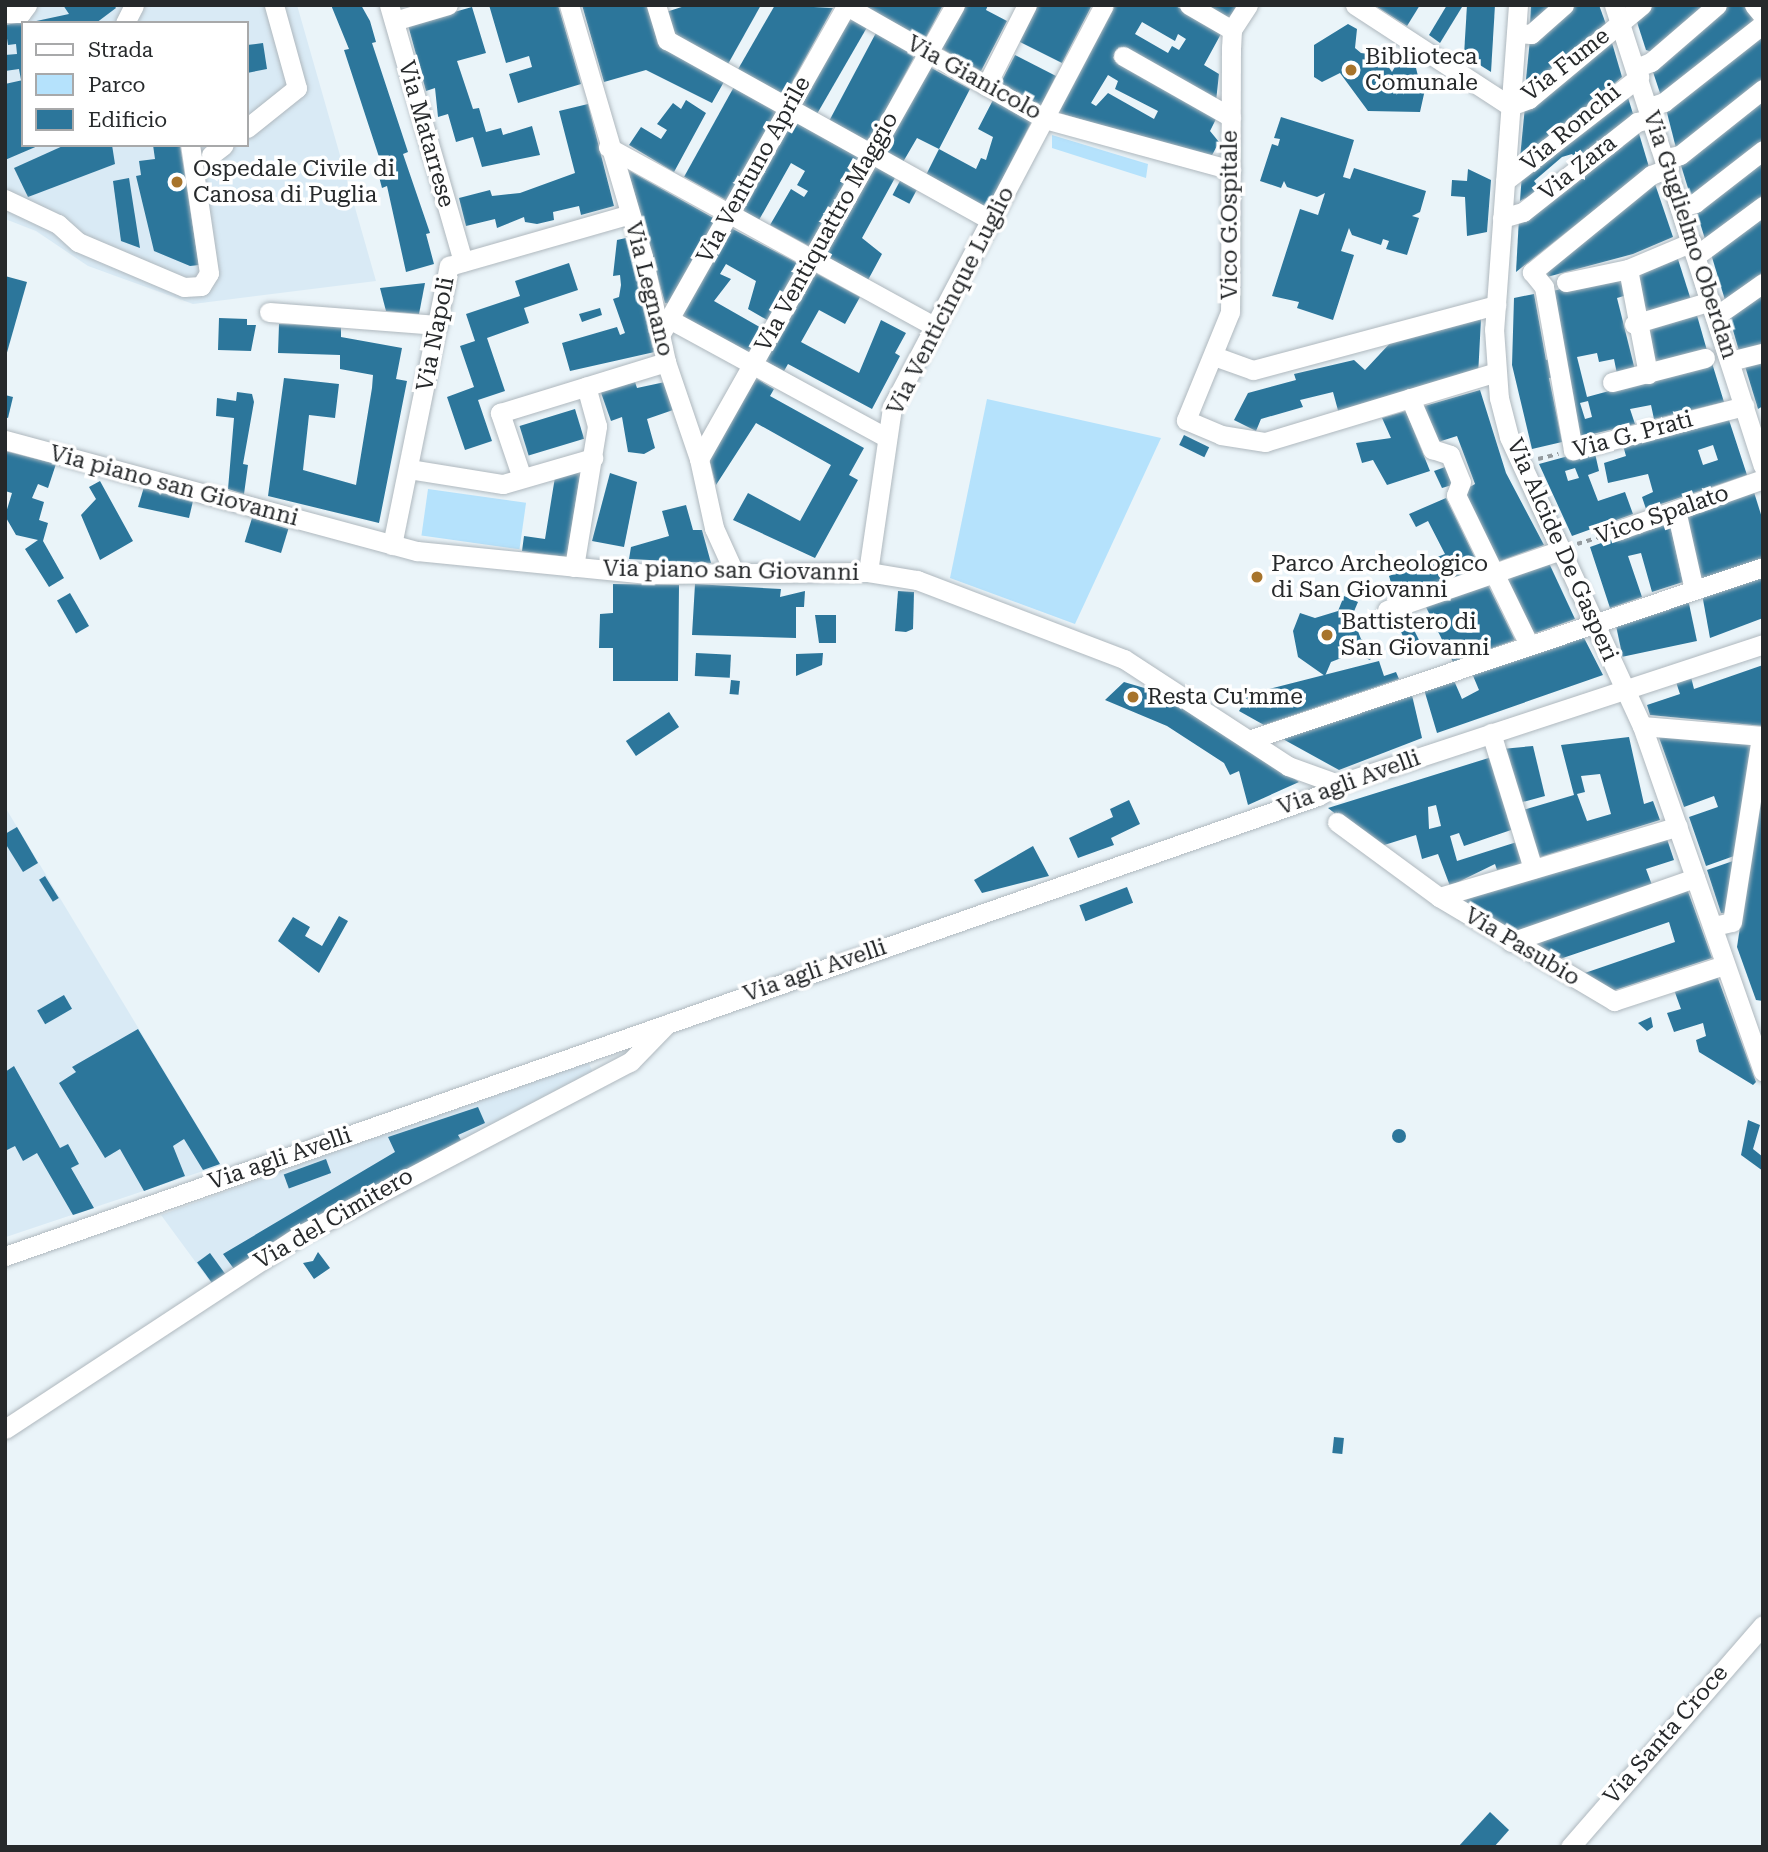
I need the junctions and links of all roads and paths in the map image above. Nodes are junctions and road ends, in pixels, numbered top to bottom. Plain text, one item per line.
1 (27, 5) edge
2 (134, 5) edge
3 (274, 5) edge
4 (448, 5) edge
5 (569, 5) edge
6 (656, 5) edge
7 (955, 5) edge
8 (1027, 5) edge
9 (1104, 5) edge
10 (1189, 5) edge
11 (1248, 5) edge
12 (1355, 5) edge
13 (1518, 5) edge
14 (1564, 5) edge
15 (1642, 5) edge
16 (1717, 5) edge
17 (1754, 5) edge
18 (847, 6) edge
19 (5, 13) edge
20 (391, 13) edge
21 (1617, 14) edge
22 (1763, 16) edge
23 (126, 21) edge
24 (1763, 23) edge
25 (1232, 30) junction
26 (1516, 33) junction
27 (930, 54) junction
28 (1123, 55) dead end
29 (1637, 72) junction
30 (986, 86) junction
31 (1763, 89) edge
32 (1510, 106) junction
33 (788, 108) junction
34 (1651, 112) junction
35 (1231, 117) junction
36 (1045, 119) junction
37 (248, 127) edge
38 (190, 147) edge
39 (608, 147) junction
40 (1763, 150) edge
41 (869, 153) junction
42 (1668, 163) junction
43 (1231, 170) junction
44 (1505, 181) junction
45 (5, 199) edge
46 (1681, 206) junction
47 (1763, 206) edge
48 (630, 214) junction
49 (730, 214) junction
50 (1502, 218) junction
51 (992, 220) junction
52 (1695, 248) junction
53 (811, 260) junction
54 (463, 262) junction
55 (1628, 268) junction
56 (1566, 282) dead end
57 (1763, 282) edge
58 (1496, 305) junction
59 (1713, 309) junction
60 (269, 312) dead end
61 (1634, 324) junction
62 (437, 325) junction
63 (665, 327) junction
64 (935, 327) junction
65 (1763, 353) edge
66 (1214, 356) junction
67 (1705, 358) dead end
68 (1730, 361) junction
69 (666, 362) junction
70 (752, 364) junction
71 (1494, 373) junction
72 (1648, 374) junction
73 (1612, 382) dead end
74 (586, 386) junction
75 (1410, 398) junction
76 (1744, 406) junction
77 (1757, 423) edge
78 (884, 436) junction
79 (5, 440) edge
80 (1573, 450) junction
81 (593, 458) junction
82 (699, 459) junction
83 (1521, 464) junction
84 (1763, 467) edge
85 (409, 469) junction
86 (522, 478) junction
87 (1763, 479) edge
88 (1676, 510) junction
89 (1619, 530) joint
90 (392, 545) junction
91 (1561, 550) junction
92 (574, 567) junction
93 (1763, 567) edge
94 (734, 572) junction
95 (868, 572) junction
96 (1493, 573) junction
97 (1695, 590) junction
98 (1387, 610) dead end
99 (1595, 622) junction
100 (1763, 644) edge
101 (1529, 645) junction
102 (1625, 689) junction
103 (1642, 726) junction
104 (1490, 733) junction
105 (1762, 736) edge
106 (1252, 739) junction
107 (1338, 784) junction
108 (1337, 822) dead end
109 (1678, 826) junction
110 (1533, 869) junction
111 (1695, 878) junction
112 (1439, 897) junction
113 (1714, 926) junction
114 (1511, 942) junction
115 (1724, 965) junction
116 (669, 1022) junction
117 (1763, 1072) edge
118 (5, 1256) edge
119 (5, 1429) edge
120 (1763, 1625) edge
121 (1570, 1847) edge

1 - 19 street
2 - 23 street
3 - 37 street
4 - 20 street
5 - 39 street, Via Legnano
6 - 33 street
7 - 27 street, Via Ventiquattro Maggio
8 - 30 street
9 - 36 street, Via Venticinque Luglio
10 - 25 street
11 - 25 street
12 - 32 street
13 - 26 street, Via Alcide De Gasperi
14 - 26 street
15 - 21 street, Via Fume
16 - 29 street, Via Ronchi
17 - 22 street
18 - 27 street, Via Gianicolo
18 - 33 street, Via Ventuno Aprile
20 - 54 street, Via Matarrese
21 - 29 street, Via Guglielmo Oberdan
21 - 32 street, Via Fume
24 - 34 street, Via Zara
25 - 35 street, Vico G.Ospitale
26 - 32 street, Via Alcide De Gasperi
27 - 30 street, Via Gianicolo
27 - 41 street, Via Ventiquattro Maggio
28 - 35 street
29 - 34 street, Via Guglielmo Oberdan
29 - 44 street, Via Ronchi
30 - 36 street, Via Gianicolo
31 - 42 street
32 - 44 street, Via Alcide De Gasperi
33 - 41 street
33 - 49 street, Via Ventuno Aprile
34 - 42 street, Via Guglielmo Oberdan
34 - 50 street, Via Zara
35 - 43 street, Vico G.Ospitale
36 - 43 street, Via Gianicolo
36 - 51 street, Via Venticinque Luglio
38 - 45 street
39 - 48 street, Via Legnano
39 - 49 street
40 - 46 street
41 - 51 street
41 - 53 street, Via Ventiquattro Maggio
42 - 46 street, Via Guglielmo Oberdan
42 - 80 street
43 - 66 street, Vico G.Ospitale
44 - 50 street, Via Alcide De Gasperi
46 - 52 street, Via Guglielmo Oberdan
47 - 52 street
48 - 54 street, Via Napoli
48 - 63 street, Via Legnano
49 - 53 street
49 - 63 street, Via Ventuno Aprile
50 - 58 street, Via Alcide De Gasperi
51 - 64 street, Via Venticinque Luglio
52 - 55 street
52 - 59 street, Via Guglielmo Oberdan
53 - 64 street
53 - 70 street, Via Ventiquattro Maggio
54 - 62 street, Via Napoli
55 - 56 street
55 - 61 street
57 - 59 street
58 - 66 street
58 - 71 street, Via Alcide De Gasperi
59 - 61 street
59 - 68 street, Via Guglielmo Oberdan
60 - 62 street
61 - 72 street
62 - 85 street, Via Napoli
63 - 69 street, Via Legnano
63 - 70 street
64 - 78 street, Via Venticinque Luglio
65 - 68 street
66 - 75 street, Vico G.Ospitale
67 - 72 street
68 - 76 street, Via Guglielmo Oberdan
69 - 74 street
69 - 82 street, Via Legnano
70 - 78 street
70 - 82 street, Via Ventiquattro Maggio
71 - 75 street
71 - 83 street, Via Alcide De Gasperi
72 - 73 street
74 - 81 street
74 - 86 street
75 - 96 street
76 - 77 street, Via Guglielmo Oberdan
76 - 80 street, Via G. Prati
77 - 84 street, Via Guglielmo Oberdan
78 - 95 street, Via Venticinque Luglio
79 - 90 street, Via piano san Giovanni
80 - 83 path, Via G. Prati
81 - 86 street
81 - 92 street
82 - 94 street, Via Legnano
83 - 91 street, Via Alcide De Gasperi
85 - 86 street
85 - 90 street, Via Napoli
87 - 88 street, Vico Spalato
88 - 89 street, Vico Spalato
88 - 97 street
89 - 91 path, Vico Spalato
90 - 92 street, Via piano san Giovanni
91 - 96 street
91 - 99 street, Via Alcide De Gasperi
92 - 94 street, Via piano san Giovanni
93 - 97 street
94 - 95 street, Via piano san Giovanni
95 - 106 street, Via piano san Giovanni
96 - 98 street
96 - 101 street
97 - 99 street
99 - 101 street
99 - 102 street, Via Alcide De Gasperi
100 - 102 street, Via agli Avelli
101 - 106 street
102 - 103 street, Via Alcide De Gasperi
102 - 104 street, Via agli Avelli
103 - 105 street
103 - 109 street, Via Alcide De Gasperi
104 - 107 street, Via agli Avelli
104 - 110 street
105 - 113 street
106 - 107 street, Via piano san Giovanni
107 - 116 street, Via agli Avelli
108 - 112 street, Via Pasubio
109 - 110 street
109 - 111 street, Via Alcide De Gasperi
110 - 112 street
111 - 113 street, Via Alcide De Gasperi
111 - 114 street
112 - 114 street, Via Pasubio
113 - 115 street, Via Alcide De Gasperi
114 - 115 street, Via Pasubio
115 - 117 street, Via Alcide De Gasperi
116 - 118 street, Via agli Avelli
116 - 119 street, Via del Cimitero
120 - 121 street, Via Santa Croce

